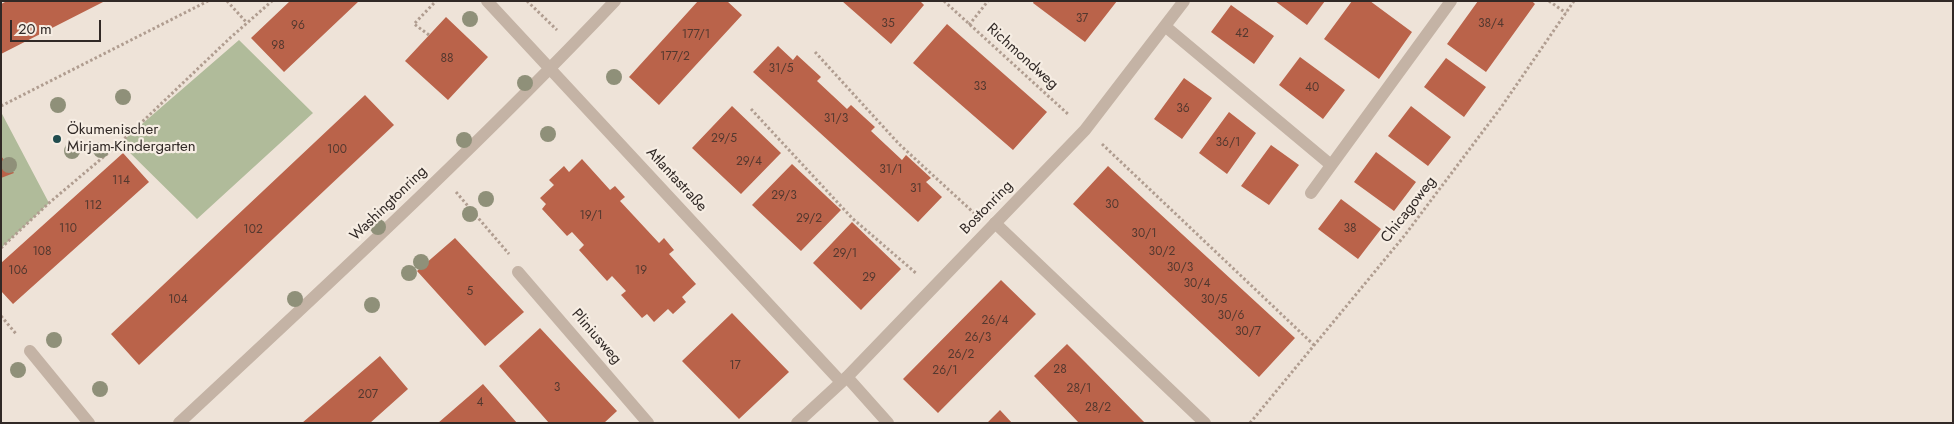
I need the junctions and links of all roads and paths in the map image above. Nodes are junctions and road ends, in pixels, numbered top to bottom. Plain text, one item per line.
1 (208, 1) edge
2 (227, 1) edge
3 (272, 1) edge
4 (436, 1) edge
5 (487, 1) edge
6 (527, 1) edge
7 (615, 1) edge
8 (944, 1) edge
9 (988, 1) edge
10 (1184, 1) edge
11 (1451, 1) edge
12 (1549, 1) edge
13 (1574, 1) edge
14 (1566, 13) junction
15 (247, 23) junction
16 (970, 25) junction
17 (1166, 27) junction
18 (429, 35) dead end
19 (563, 37) dead end
20 (815, 52) dead end
21 (550, 70) junction
22 (1, 106) edge
23 (752, 109) dead end
24 (1085, 130) junction
25 (1331, 165) junction
26 (442, 175) junction
27 (1311, 193) dead end
28 (970, 209) dead end
29 (995, 223) junction
30 (1, 248) edge
31 (518, 272) joint
32 (916, 273) dead end
33 (1315, 346) junction
34 (30, 351) dead end
35 (844, 379) junction
36 (89, 423) edge
37 (179, 423) edge
38 (648, 423) edge
39 (798, 423) edge
40 (888, 423) edge
41 (1205, 423) edge
42 (1250, 423) edge

1 - 22 path
2 - 15 path
3 - 15 path
4 - 18 path
5 - 21 street, Atlantastraße
6 - 19 path
7 - 21 street, Washingtonring
8 - 16 path, Richmondweg
9 - 16 path
10 - 17 street, Bostonring
11 - 25 street
12 - 14 path
13 - 14 path, Chicagoweg
14 - 33 path, Chicagoweg
15 - 30 path
16 - 24 path, Richmondweg
17 - 24 street, Bostonring
17 - 25 street
20 - 28 path
21 - 26 street, Washingtonring
21 - 35 street, Atlantastraße
23 - 32 path
24 - 29 street, Bostonring
24 - 33 path, Richmondweg
25 - 27 street
26 - 31 path
26 - 37 street, Washingtonring
29 - 35 street, Bostonring
29 - 41 street
31 - 38 street, Pliniusweg
33 - 42 path, Chicagoweg
34 - 36 street
35 - 39 street, Bostonring
35 - 40 street, Atlantastraße

